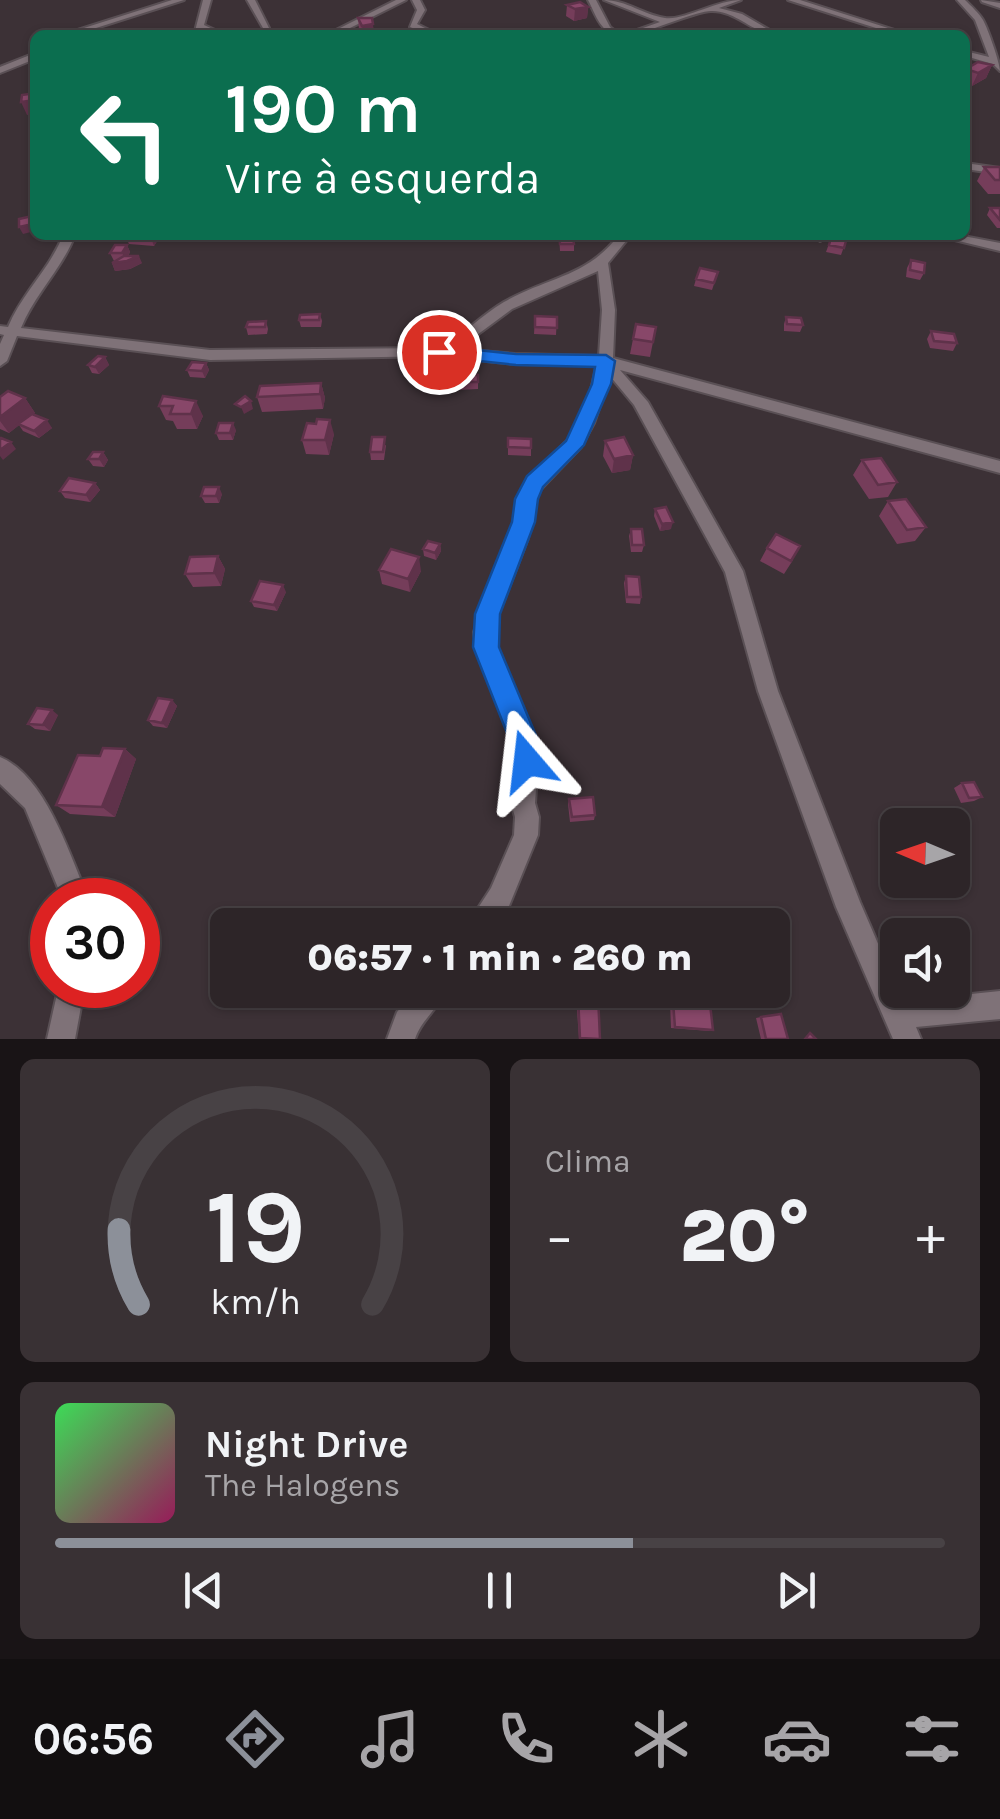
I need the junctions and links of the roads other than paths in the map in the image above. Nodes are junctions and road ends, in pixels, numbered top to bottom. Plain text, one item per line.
1 (180, 0) edge
2 (207, 0) edge
3 (251, 0) edge
4 (402, 0) edge
5 (416, 0) edge
6 (592, 0) edge
7 (608, 0) edge
8 (737, 0) edge
9 (792, 0) edge
10 (961, 0) edge
11 (985, 0) edge
12 (1000, 6) edge
13 (714, 9) junction
14 (667, 22) junction
15 (266, 26) dead end
16 (82, 30) edge
17 (199, 30) edge
18 (340, 30) edge
19 (425, 30) edge
20 (610, 30) edge
21 (642, 30) edge
22 (765, 30) edge
23 (890, 30) edge
24 (970, 55) edge
25 (30, 60) edge
26 (998, 64) edge
27 (0, 70) edge
28 (970, 167) edge
29 (1000, 170) edge
30 (67, 240) edge
31 (621, 240) edge
32 (965, 240) edge
33 (1000, 247) edge
34 (603, 265) junction
35 (8, 330) edge
36 (439, 352) junction
37 (0, 361) edge
38 (606, 361) junction
39 (1000, 467) edge
40 (0, 768) edge
41 (67, 878) edge
42 (493, 908) edge
43 (1000, 1005) edge
44 (67, 1008) edge
45 (419, 1008) edge
46 (901, 1027) edge
47 (61, 1039) edge
48 (401, 1039) edge

1 - 16 street
2 - 17 street
3 - 15 street
4 - 18 street
5 - 19 street
6 - 20 street
7 - 14 street
8 - 13 street
9 - 23 street
10 - 26 street
11 - 12 street
13 - 14 street
13 - 22 street
14 - 21 street
24 - 26 street
25 - 27 street
28 - 29 street
30 - 35 street
31 - 34 street
32 - 33 street
34 - 36 street
34 - 38 street
35 - 36 street
35 - 37 street
36 - 38 street
38 - 39 street
38 - 42 street
38 - 46 street
40 - 41 street
43 - 46 street
44 - 47 street
45 - 48 street

